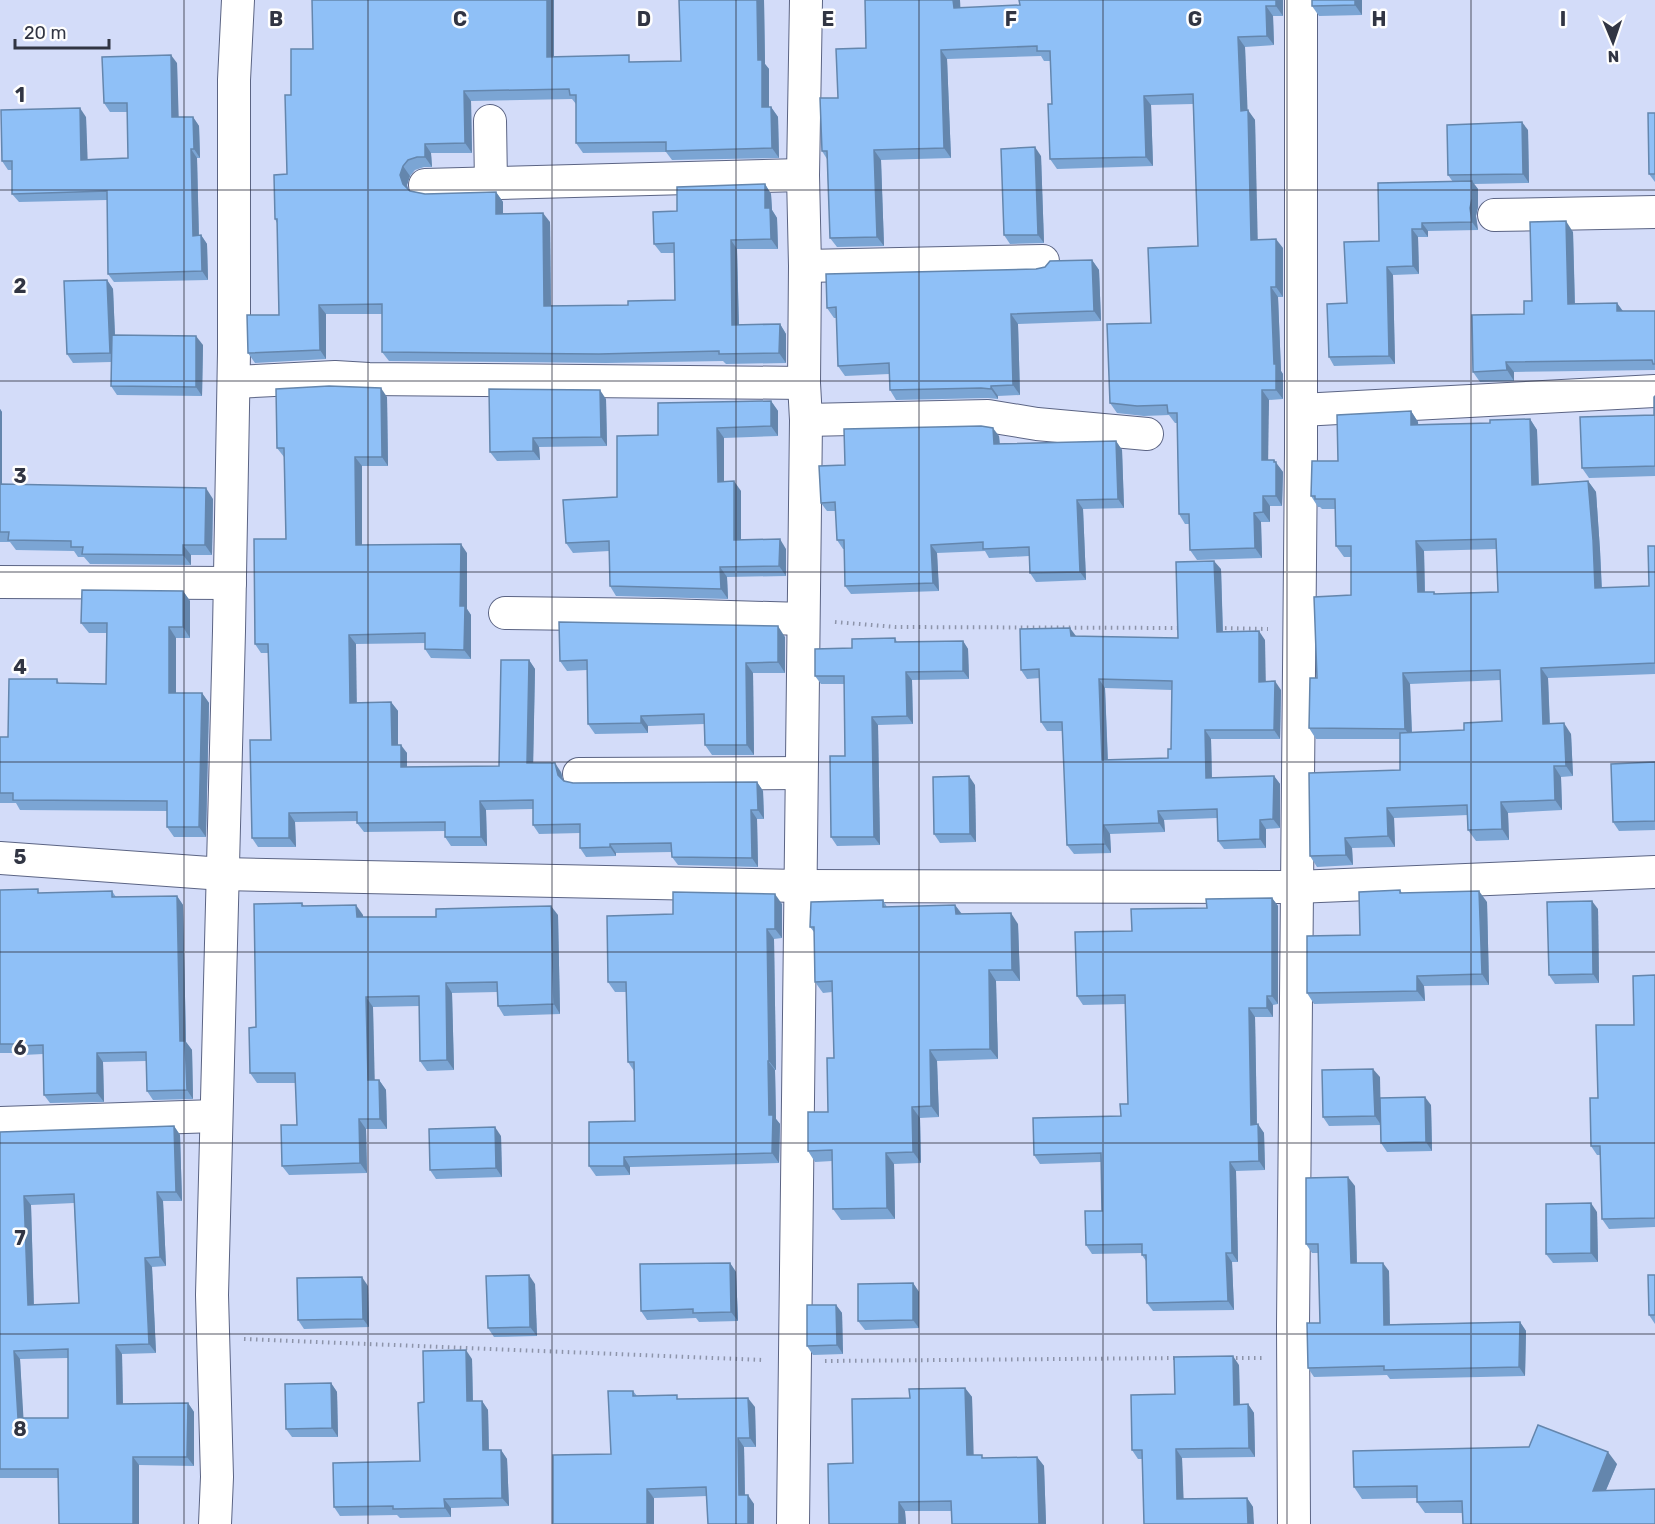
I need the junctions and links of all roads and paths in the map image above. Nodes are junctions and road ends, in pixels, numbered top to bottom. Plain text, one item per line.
1 (238, 0) edge
2 (806, 0) edge
3 (1301, 0) edge
4 (490, 121) dead end
5 (803, 176) junction
6 (491, 184) junction
7 (425, 185) dead end
8 (1655, 212) edge
9 (1494, 215) dead end
10 (1043, 261) dead end
11 (805, 266) junction
12 (234, 382) junction
13 (804, 383) junction
14 (1655, 392) edge
15 (1301, 410) junction
16 (806, 420) junction
17 (1147, 434) dead end
18 (0, 582) edge
19 (230, 583) junction
20 (505, 613) dead end
21 (802, 619) junction
22 (1192, 628) edge
23 (1215, 628) edge
24 (1299, 629) junction
25 (801, 773) junction
26 (579, 774) dead end
27 (0, 858) edge
28 (1655, 872) edge
29 (223, 874) junction
30 (800, 886) junction
31 (1296, 886) junction
32 (216, 1116) junction
33 (0, 1123) edge
34 (213, 1338) junction
35 (1186, 1358) edge
36 (1221, 1358) edge
37 (1293, 1358) junction
38 (795, 1361) junction
39 (215, 1524) edge
40 (793, 1524) edge
41 (1294, 1524) edge

1 - 12 street
2 - 5 street
3 - 15 street
4 - 6 street
5 - 6 street
5 - 11 street
6 - 7 street
8 - 9 street
10 - 11 street
11 - 13 street
12 - 13 street
12 - 19 street
13 - 16 street
14 - 15 street
15 - 24 street
16 - 17 street
16 - 21 street
18 - 19 street
19 - 29 street
20 - 21 street
21 - 22 path
21 - 25 street
23 - 24 path
24 - 31 street
25 - 26 street
25 - 30 street
27 - 29 street
28 - 31 street
29 - 30 street
29 - 32 street
30 - 31 street
30 - 38 street
31 - 37 street
32 - 33 street
32 - 34 street
34 - 38 path
34 - 39 street
35 - 38 path
36 - 37 path
37 - 41 street
38 - 40 street

